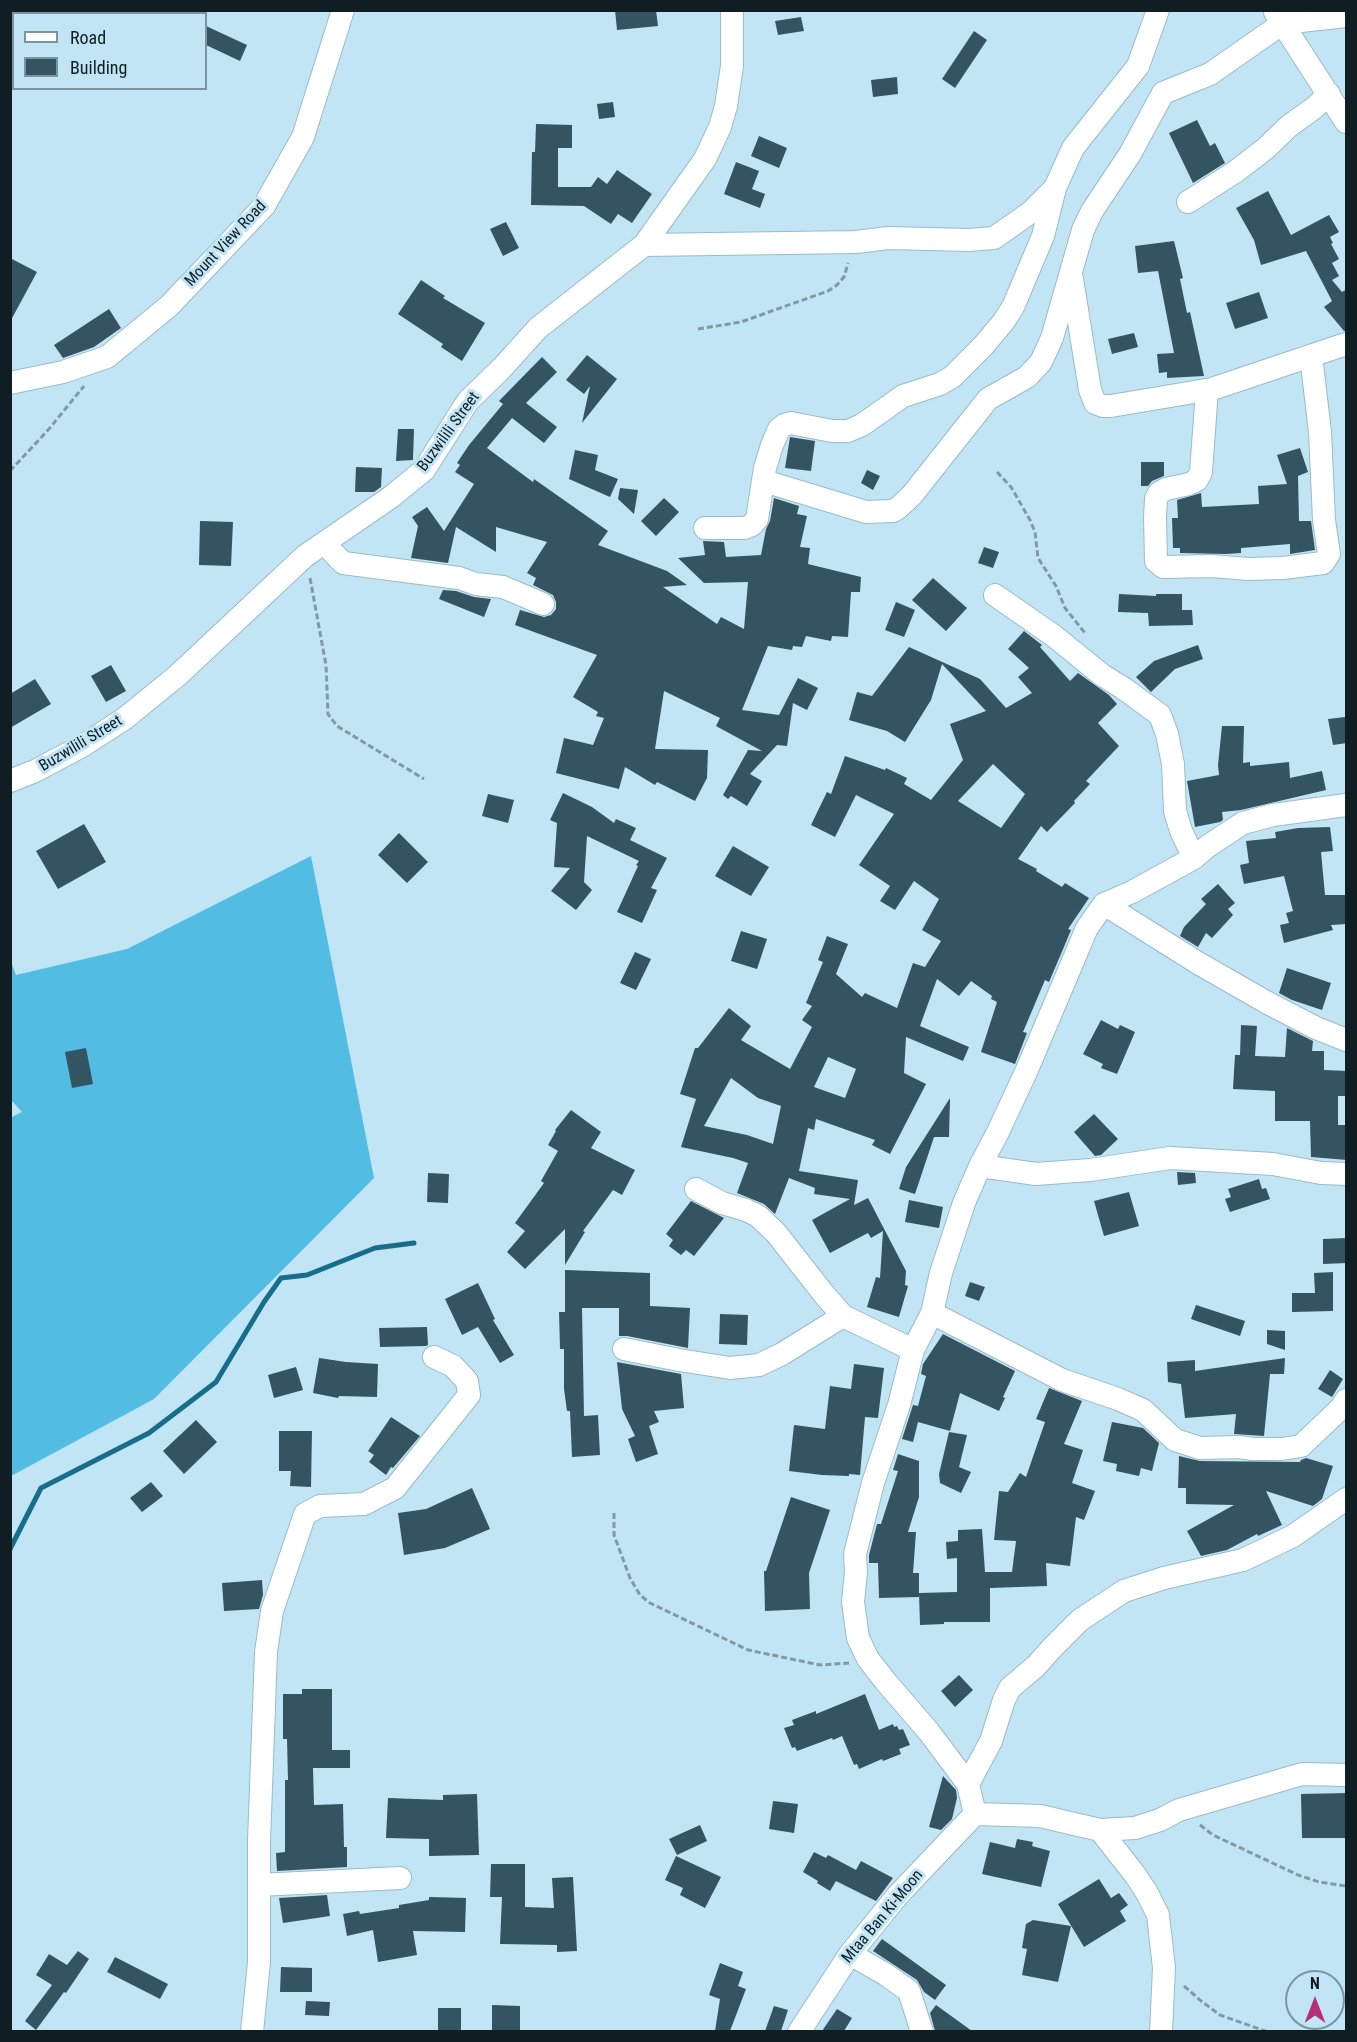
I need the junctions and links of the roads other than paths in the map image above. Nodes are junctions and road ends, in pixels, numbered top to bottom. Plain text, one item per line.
1 (343, 10) edge
2 (732, 10) edge
3 (1158, 10) edge
4 (1347, 16) edge
5 (1279, 17) edge
6 (1329, 94) junction
7 (1347, 122) edge
8 (1055, 188) junction
9 (1188, 202) dead end
10 (644, 244) junction
11 (1071, 275) junction
12 (1347, 344) edge
13 (1311, 356) junction
14 (10, 383) edge
15 (1207, 390) junction
16 (764, 481) junction
17 (705, 528) dead end
18 (324, 543) junction
19 (995, 595) dead end
20 (543, 604) dead end
21 (10, 782) edge
22 (1347, 805) edge
23 (1194, 858) junction
24 (1104, 904) junction
25 (1347, 1040) edge
26 (980, 1166) junction
27 (1347, 1174) edge
28 (696, 1189) dead end
29 (932, 1313) junction
30 (843, 1316) junction
31 (624, 1349) dead end
32 (913, 1350) junction
33 (434, 1357) dead end
34 (1347, 1400) edge
35 (1347, 1499) edge
36 (1347, 1775) edge
37 (968, 1784) junction
38 (974, 1812) junction
39 (1100, 1830) junction
40 (400, 1878) dead end
41 (259, 1886) junction
42 (850, 1954) junction
43 (252, 2031) edge
44 (799, 2031) edge
45 (921, 2031) edge
46 (1161, 2031) edge

1 - 14 street, Mount View Road
2 - 10 street, Buzwilili Street
3 - 8 street
4 - 5 street
5 - 6 street
5 - 11 street
6 - 7 street
6 - 9 street
8 - 10 street
8 - 16 street
10 - 18 street, Buzwilili Street
11 - 15 street
11 - 16 street
12 - 13 street
13 - 15 street
13 - 15 street
16 - 17 street
18 - 20 street
18 - 21 street, Buzwilili Street
19 - 23 street
22 - 23 street
23 - 24 street
24 - 25 street
24 - 26 street
26 - 27 street
26 - 29 street
28 - 30 street
29 - 32 street
29 - 34 street
30 - 31 street
30 - 32 street
32 - 37 street
33 - 41 street
35 - 37 street
36 - 39 street
37 - 38 street
38 - 39 street
38 - 42 street, Mtaa Ban Ki-Moon
39 - 46 street
40 - 41 street
41 - 43 street
42 - 44 street, Mtaa Ban Ki-Moon
42 - 45 street

